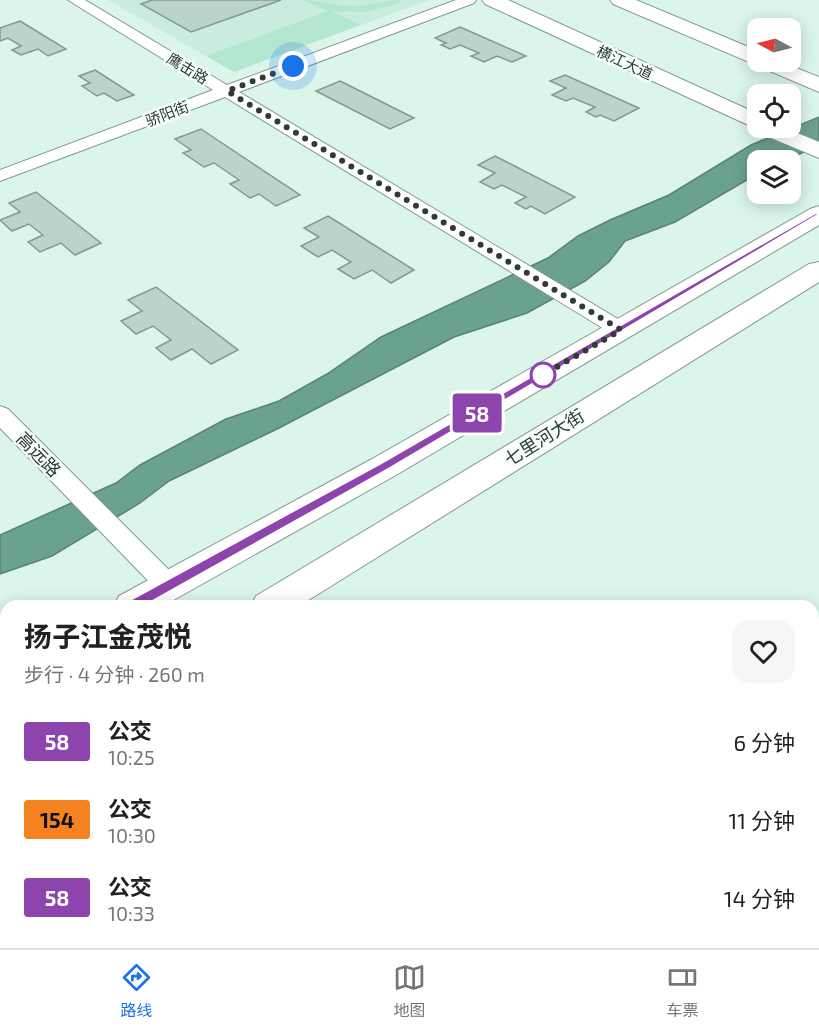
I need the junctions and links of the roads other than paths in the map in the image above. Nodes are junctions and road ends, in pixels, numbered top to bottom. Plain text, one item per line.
1 (75, 0) edge
2 (470, 0) edge
3 (492, 0) edge
4 (620, 0) edge
5 (747, 54) edge
6 (788, 72) edge
7 (819, 85) edge
8 (227, 91) junction
9 (747, 118) edge
10 (790, 138) edge
11 (819, 151) edge
12 (0, 176) edge
13 (819, 214) edge
14 (819, 270) edge
15 (621, 330) junction
16 (0, 414) edge
17 (168, 585) junction
18 (142, 600) edge
19 (279, 600) edge

1 - 8 street, 鹰击路
2 - 8 street, 骄阳街
3 - 9 main road, 横江大道
4 - 5 main road
6 - 7 main road
8 - 12 street, 骄阳街
8 - 15 street, 鹰击路
10 - 11 main road, 横江大道
13 - 15 main road
14 - 19 main road, 七里河大街
15 - 17 main road
16 - 17 street, 高远路
17 - 18 main road

